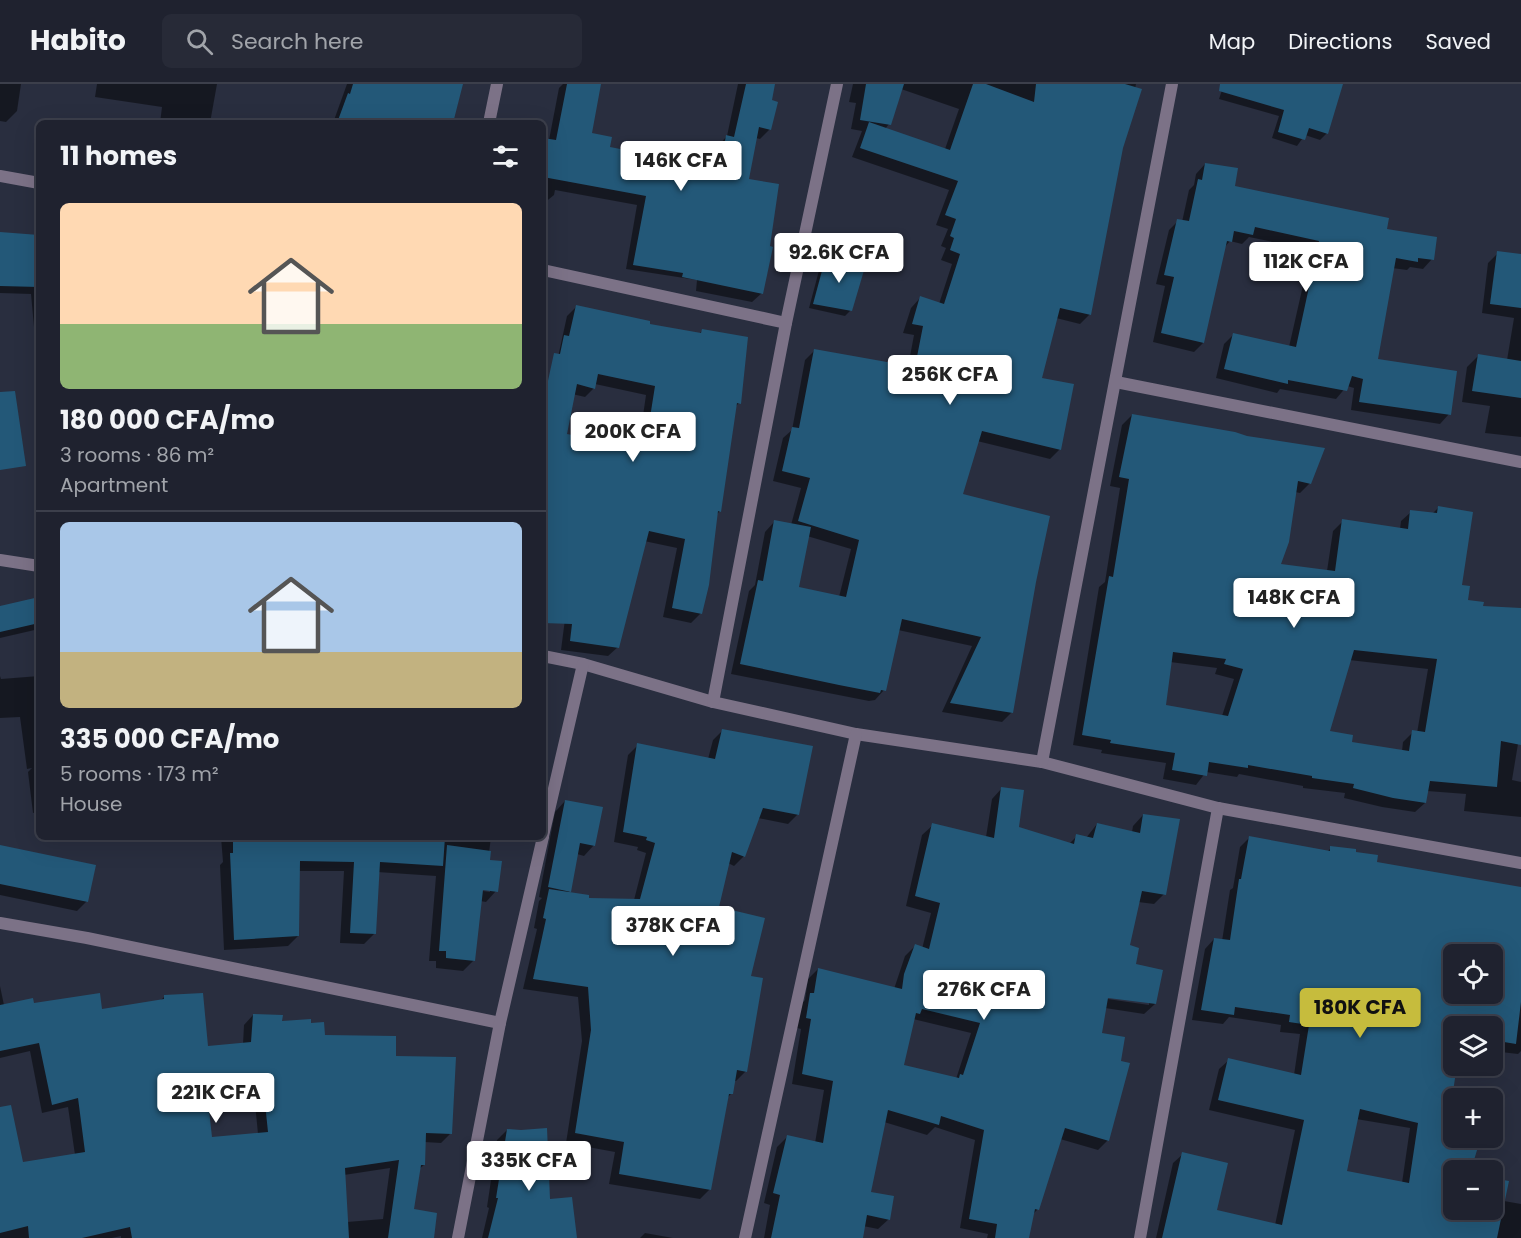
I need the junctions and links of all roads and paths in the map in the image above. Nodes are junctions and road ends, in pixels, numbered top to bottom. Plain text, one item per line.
1 (497, 84) edge
2 (837, 84) edge
3 (1173, 84) edge
4 (490, 120) edge
5 (0, 176) edge
6 (36, 182) edge
7 (546, 271) edge
8 (786, 323) junction
9 (1116, 382) junction
10 (1521, 462) edge
11 (0, 560) edge
12 (36, 566) edge
13 (546, 657) edge
14 (583, 664) junction
15 (713, 702) junction
16 (856, 734) junction
17 (1042, 762) junction
18 (1218, 808) junction
19 (546, 824) edge
20 (542, 840) edge
21 (1521, 863) edge
22 (0, 923) edge
23 (500, 1023) junction
24 (458, 1238) edge
25 (745, 1238) edge
26 (1140, 1238) edge

1 - 4 street
2 - 8 street
3 - 9 street
5 - 6 street
7 - 8 street
8 - 15 street
9 - 10 street
9 - 17 street
11 - 12 street
13 - 14 street
14 - 15 street
14 - 19 street
15 - 16 street
16 - 17 street
16 - 25 street
17 - 18 street
18 - 21 street
18 - 26 street
20 - 23 street
22 - 23 street
23 - 24 street

